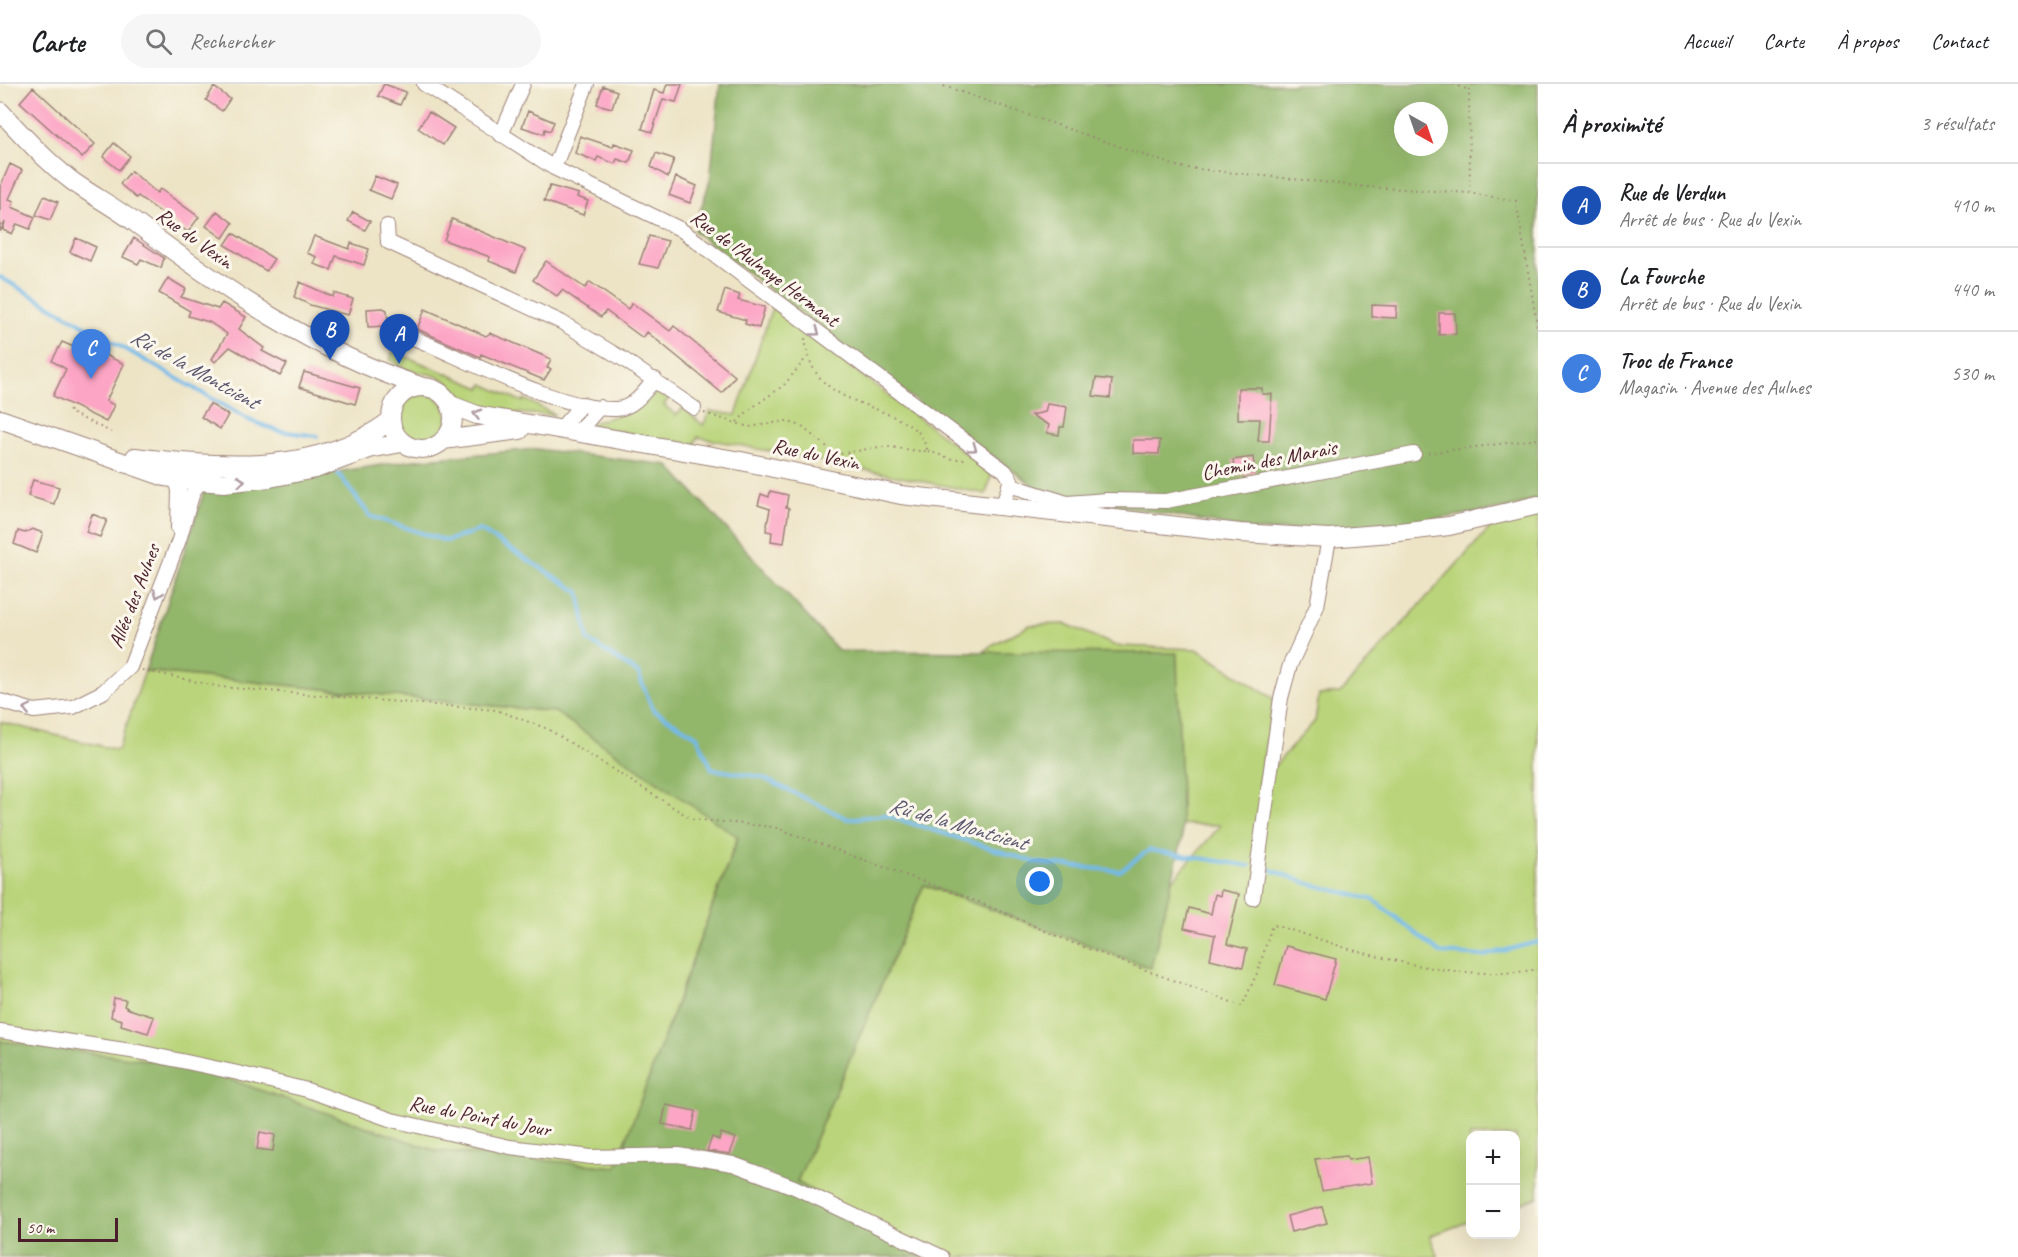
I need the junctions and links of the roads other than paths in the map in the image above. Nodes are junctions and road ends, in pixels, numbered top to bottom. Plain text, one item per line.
1 (424, 84) edge
2 (523, 84) edge
3 (586, 84) edge
4 (0, 111) edge
5 (501, 135) junction
6 (554, 168) junction
7 (387, 226) dead end
8 (416, 339) dead end
9 (382, 374) junction
10 (655, 379) junction
11 (420, 386) junction
12 (582, 404) junction
13 (451, 405) junction
14 (600, 406) junction
15 (694, 408) road end
16 (392, 412) junction
17 (0, 419) edge
18 (562, 430) junction
19 (443, 440) junction
20 (402, 443) junction
21 (103, 454) junction
22 (1414, 454) road end
23 (216, 466) junction
24 (175, 478) junction
25 (198, 482) junction
26 (1009, 485) junction
27 (1003, 505) junction
28 (1538, 505) edge
29 (1082, 509) junction
30 (1329, 538) junction
31 (179, 540) junction
32 (0, 701) edge
33 (1253, 898) dead end
34 (0, 1031) edge
35 (942, 1257) edge

1 - 5 street, Rue de l'Aulnaye Hermant
2 - 5 street
3 - 6 street
4 - 9 main road, Rue du Vexin
5 - 6 street, Rue de l'Aulnaye Hermant
6 -> 26 street, Rue de l'Aulnaye Hermant
7 - 10 street
8 - 12 street
9 - 11 main road, Rue du Vexin
9 - 16 main road
10 - 14 street
10 - 15 street
11 - 13 main road
11 - 16 main road
12 - 14 street
12 - 18 street
18 -> 13 main road
13 - 19 main road
14 - 18 street
16 - 20 main road
16 - 23 main road
17 - 21 main road
18 - 19 main road
18 - 27 main road, Rue du Vexin
19 - 20 main road
25 -> 20 main road
21 - 23 main road
21 - 24 main road
22 - 29 street, Chemin des Marais
23 - 25 street
24 - 25 main road
24 - 31 street, Allée des Aulnes
25 - 31 street, Allée des Aulnes
26 - 27 street
26 - 29 street, Chemin des Marais
27 - 29 main road, Rue du Vexin
28 - 30 main road, Rue du Vexin
29 - 30 main road, Rue du Vexin
30 - 33 street
31 -> 32 street, Allée des Aulnes
34 - 35 street, Rue du Point du Jour

